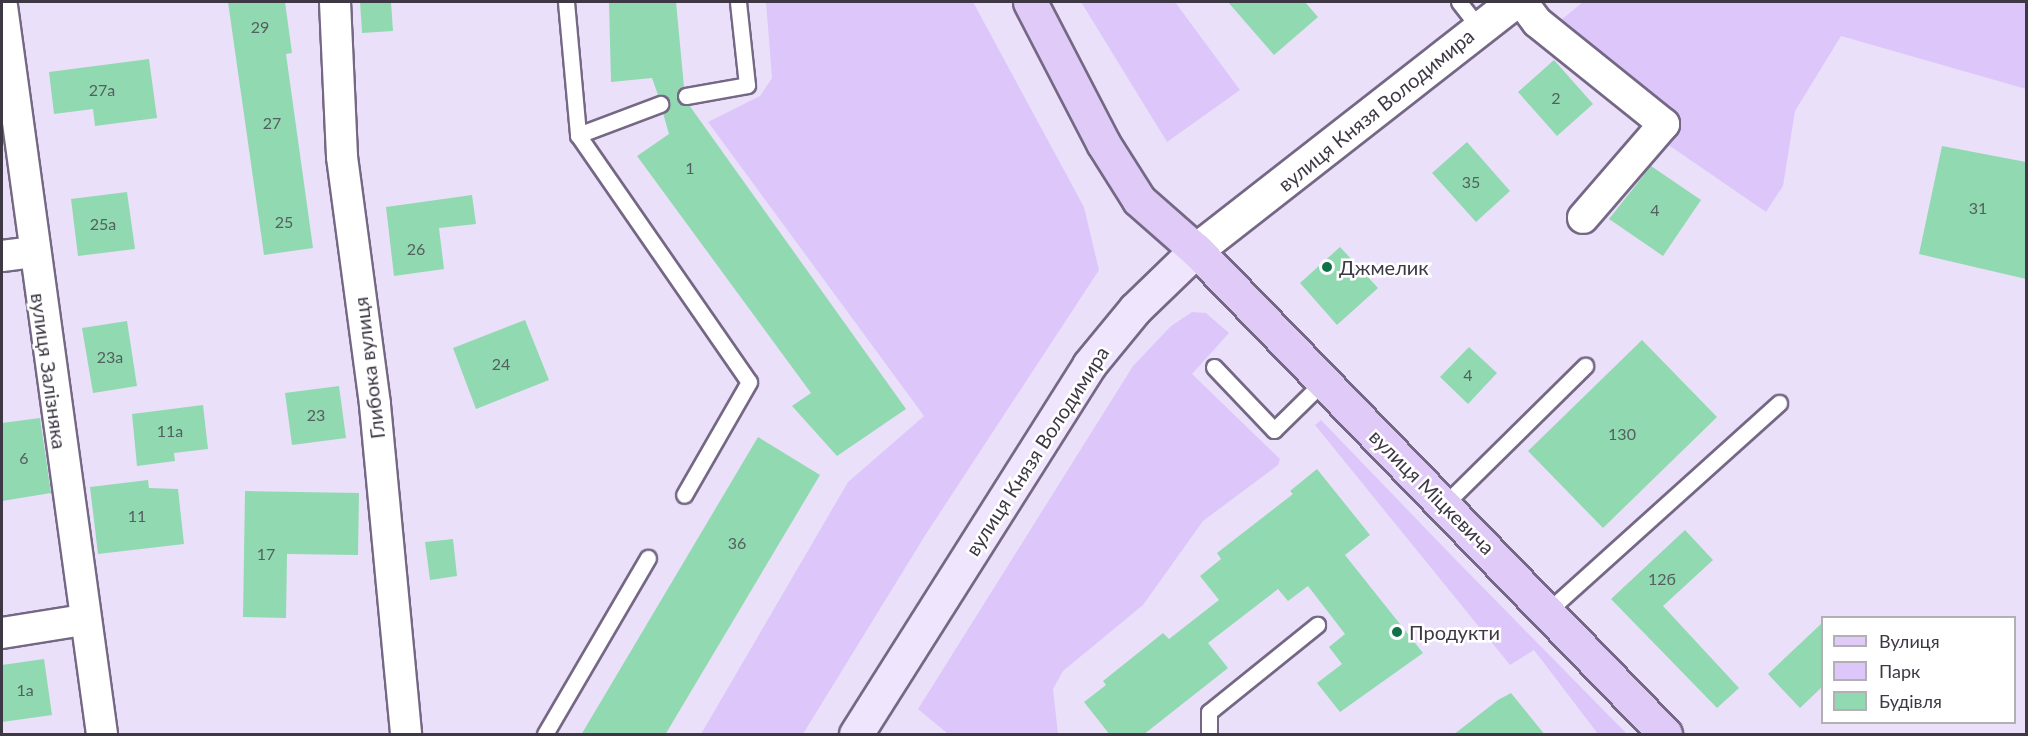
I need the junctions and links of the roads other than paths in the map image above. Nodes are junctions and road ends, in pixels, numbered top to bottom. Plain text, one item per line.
1 (335, 2) edge
2 (566, 2) edge
3 (738, 2) edge
4 (1030, 2) edge
5 (1459, 2) edge
6 (1513, 2) edge
7 (1522, 2) edge
8 (2, 6) edge
9 (1479, 28) junction
10 (686, 96) dead end
11 (660, 104) dead end
12 (578, 135) junction
13 (1583, 218) dead end
14 (1196, 250) junction
15 (33, 252) junction
16 (2, 256) edge
17 (1585, 366) dead end
18 (1214, 367) dead end
19 (1323, 382) junction
20 (1779, 403) dead end
21 (684, 495) dead end
22 (1445, 504) junction
23 (648, 558) dead end
24 (1548, 611) junction
25 (83, 620) junction
26 (1317, 625) dead end
27 (2, 633) edge
28 (102, 735) edge
29 (406, 735) edge
30 (545, 735) edge
31 (856, 735) edge
32 (1209, 735) edge
33 (1665, 735) edge

1 - 29 street, Глибока вулиця
2 - 12 lane
3 - 10 lane
4 - 14 main road, вулиця Міцкевича
5 - 9 lane
6 - 9 street, вулиця Князя Володимира
7 - 13 street
8 - 15 street, вулиця Залізняка
9 - 14 street, вулиця Князя Володимира
11 - 12 lane
12 - 21 lane
14 - 19 main road, вулиця Міцкевича
14 - 31 main road, вулиця Князя Володимира
15 - 16 street
15 - 25 street, вулиця Залізняка
17 - 22 lane
18 - 19 lane
19 - 22 main road, вулиця Міцкевича
20 - 24 lane
22 - 24 main road, вулиця Міцкевича
23 - 30 lane
24 - 33 main road, вулиця Міцкевича
25 - 27 street
25 - 28 street, вулиця Залізняка
26 - 32 lane

